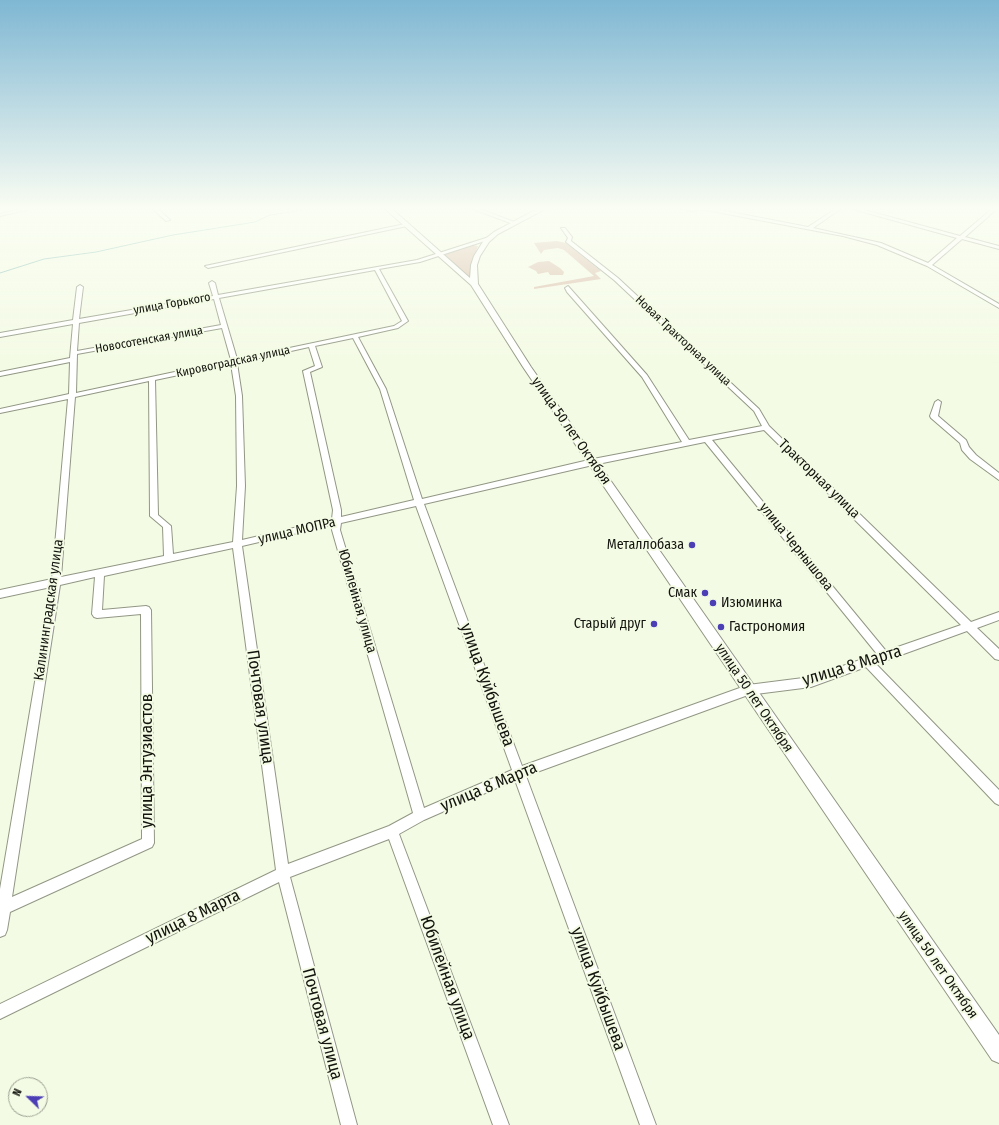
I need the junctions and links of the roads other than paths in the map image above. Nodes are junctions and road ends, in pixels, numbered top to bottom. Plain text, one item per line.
1 (234, 260) edge
2 (420, 260) edge
3 (445, 260) edge
4 (476, 260) edge
5 (593, 260) edge
6 (918, 260) edge
7 (934, 260) edge
8 (929, 265) junction
9 (208, 266) dead end
10 (376, 268) junction
11 (212, 283) dead end
12 (474, 284) junction
13 (80, 287) dead end
14 (568, 288) dead end
15 (215, 296) junction
16 (999, 306) edge
17 (77, 321) junction
18 (224, 326) junction
19 (0, 335) edge
20 (355, 337) junction
21 (312, 346) junction
22 (74, 356) junction
23 (234, 361) junction
24 (0, 374) edge
25 (152, 379) junction
26 (72, 396) junction
27 (938, 402) dead end
28 (0, 411) edge
29 (766, 427) junction
30 (706, 438) junction
31 (687, 443) junction
32 (593, 462) junction
33 (999, 477) edge
34 (420, 502) junction
35 (337, 522) junction
36 (238, 544) junction
37 (169, 559) junction
38 (100, 574) junction
39 (56, 582) junction
40 (0, 594) edge
41 (999, 616) edge
42 (970, 627) junction
43 (999, 656) edge
44 (885, 657) junction
45 (868, 662) junction
46 (748, 690) junction
47 (519, 773) junction
48 (999, 799) edge
49 (420, 816) junction
50 (392, 831) junction
51 (283, 873) junction
52 (3, 908) junction
53 (0, 930) edge
54 (0, 1012) edge
55 (999, 1053) edge
56 (349, 1125) edge
57 (501, 1125) edge
58 (648, 1125) edge

1 - 9 street
2 - 10 street, улица Горького
3 - 12 main road, улица 50 лет Октября
4 - 12 main road
5 - 29 street, Новая Тракторная улица
6 - 8 street
7 - 8 street
8 - 16 street
10 - 15 street, улица Горького
10 - 20 street, Кировоградская улица
11 - 15 street, Почтовая улица
12 - 32 main road, улица 50 лет Октября
13 - 17 street, Калининградская улица
14 - 31 street
15 - 17 street, улица Горького
15 - 18 street, Почтовая улица
17 - 19 street, улица Горького
17 - 22 street, Калининградская улица
18 - 22 street, Новосотенская улица
18 - 23 street, Почтовая улица
20 - 21 street, Кировоградская улица
20 - 34 street, улица Куйбышева
21 - 23 street, Кировоградская улица
21 - 35 street, Юбилейная улица
22 - 24 street, Новосотенская улица
22 - 26 street, Калининградская улица
23 - 25 street, Кировоградская улица
23 - 36 street, Почтовая улица
25 - 26 street, Кировоградская улица
25 - 37 street
26 - 28 street, Кировоградская улица
26 - 39 street, Калининградская улица
27 - 33 street
29 - 30 street
29 - 42 street, Тракторная улица
30 - 31 street
30 - 44 street, улица Чернышова
31 - 32 street
32 - 34 street, улица МОПРа
32 - 46 main road, улица 50 лет Октября
34 - 35 street, улица МОПРа
34 - 47 street, улица Куйбышева
35 - 36 street, улица МОПРа
35 - 49 street, Юбилейная улица
36 - 37 street, улица МОПРа
36 - 51 street, Почтовая улица
37 - 38 street, улица МОПРа
38 - 39 street, улица МОПРа
38 - 52 street, улица Энтузиастов
39 - 40 street, улица МОПРа
39 - 52 street, Калининградская улица
41 - 42 street, улица 8 Марта
42 - 43 street, Тракторная улица
42 - 44 street, улица 8 Марта
44 - 45 street, улица 8 Марта
45 - 46 street, улица 8 Марта
45 - 48 street
46 - 47 street, улица 8 Марта
46 - 55 main road, улица 50 лет Октября
47 - 49 street, улица 8 Марта
47 - 58 street, улица Куйбышева
49 - 50 street, улица 8 Марта
50 - 51 street, улица 8 Марта
50 - 57 street, Юбилейная улица
51 - 54 street, улица 8 Марта
51 - 56 street, Почтовая улица
52 - 53 street, Калининградская улица

